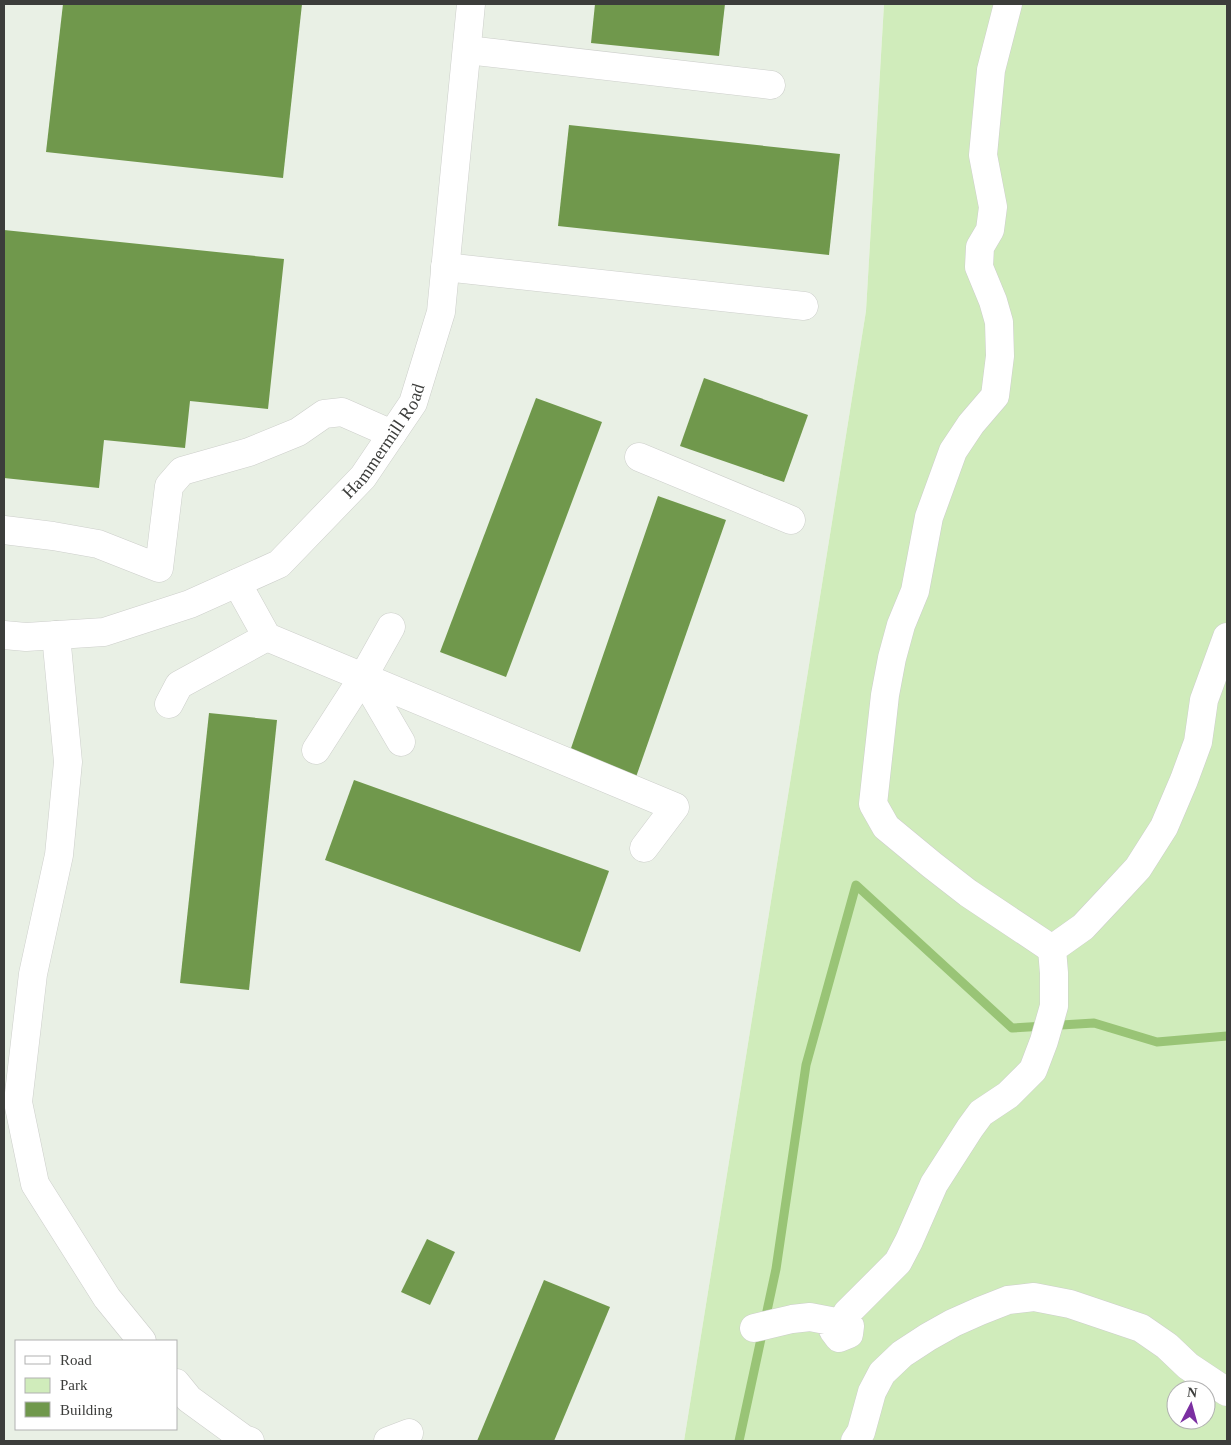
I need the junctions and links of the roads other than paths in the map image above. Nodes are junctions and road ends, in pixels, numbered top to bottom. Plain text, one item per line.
1 (471, 4) edge
2 (1008, 4) edge
3 (467, 50) junction
4 (771, 86) dead end
5 (445, 267) junction
6 (804, 306) dead end
7 (392, 434) junction
8 (638, 457) dead end
9 (791, 520) dead end
10 (4, 530) edge
11 (159, 568) junction
12 (237, 583) junction
13 (176, 609) junction
14 (391, 627) dead end
15 (4, 635) edge
16 (56, 635) junction
17 (267, 637) junction
18 (1227, 637) edge
19 (363, 677) junction
20 (169, 704) dead end
21 (401, 742) dead end
22 (316, 750) dead end
23 (644, 848) dead end
24 (1052, 949) junction
25 (754, 1328) dead end
26 (141, 1340) edge
27 (178, 1385) edge
28 (1227, 1392) edge
29 (250, 1441) edge
30 (855, 1441) edge

1 - 3 street, Hammermill Road
2 - 24 street
3 - 4 street
3 - 5 street, Hammermill Road
5 - 6 street
5 - 7 street, Hammermill Road
7 - 11 street
7 - 12 street, Hammermill Road
8 - 9 street
10 - 11 street
11 - 13 street
12 - 13 street, Hammermill Road
12 - 17 street
13 - 16 street, Hammermill Road
14 - 19 street
15 - 16 street, Hammermill Road
16 - 26 street
17 - 19 street
17 - 20 street
18 - 24 street
19 - 21 street
19 - 22 street
19 - 23 street
24 - 25 street
27 - 29 street
28 - 30 street

